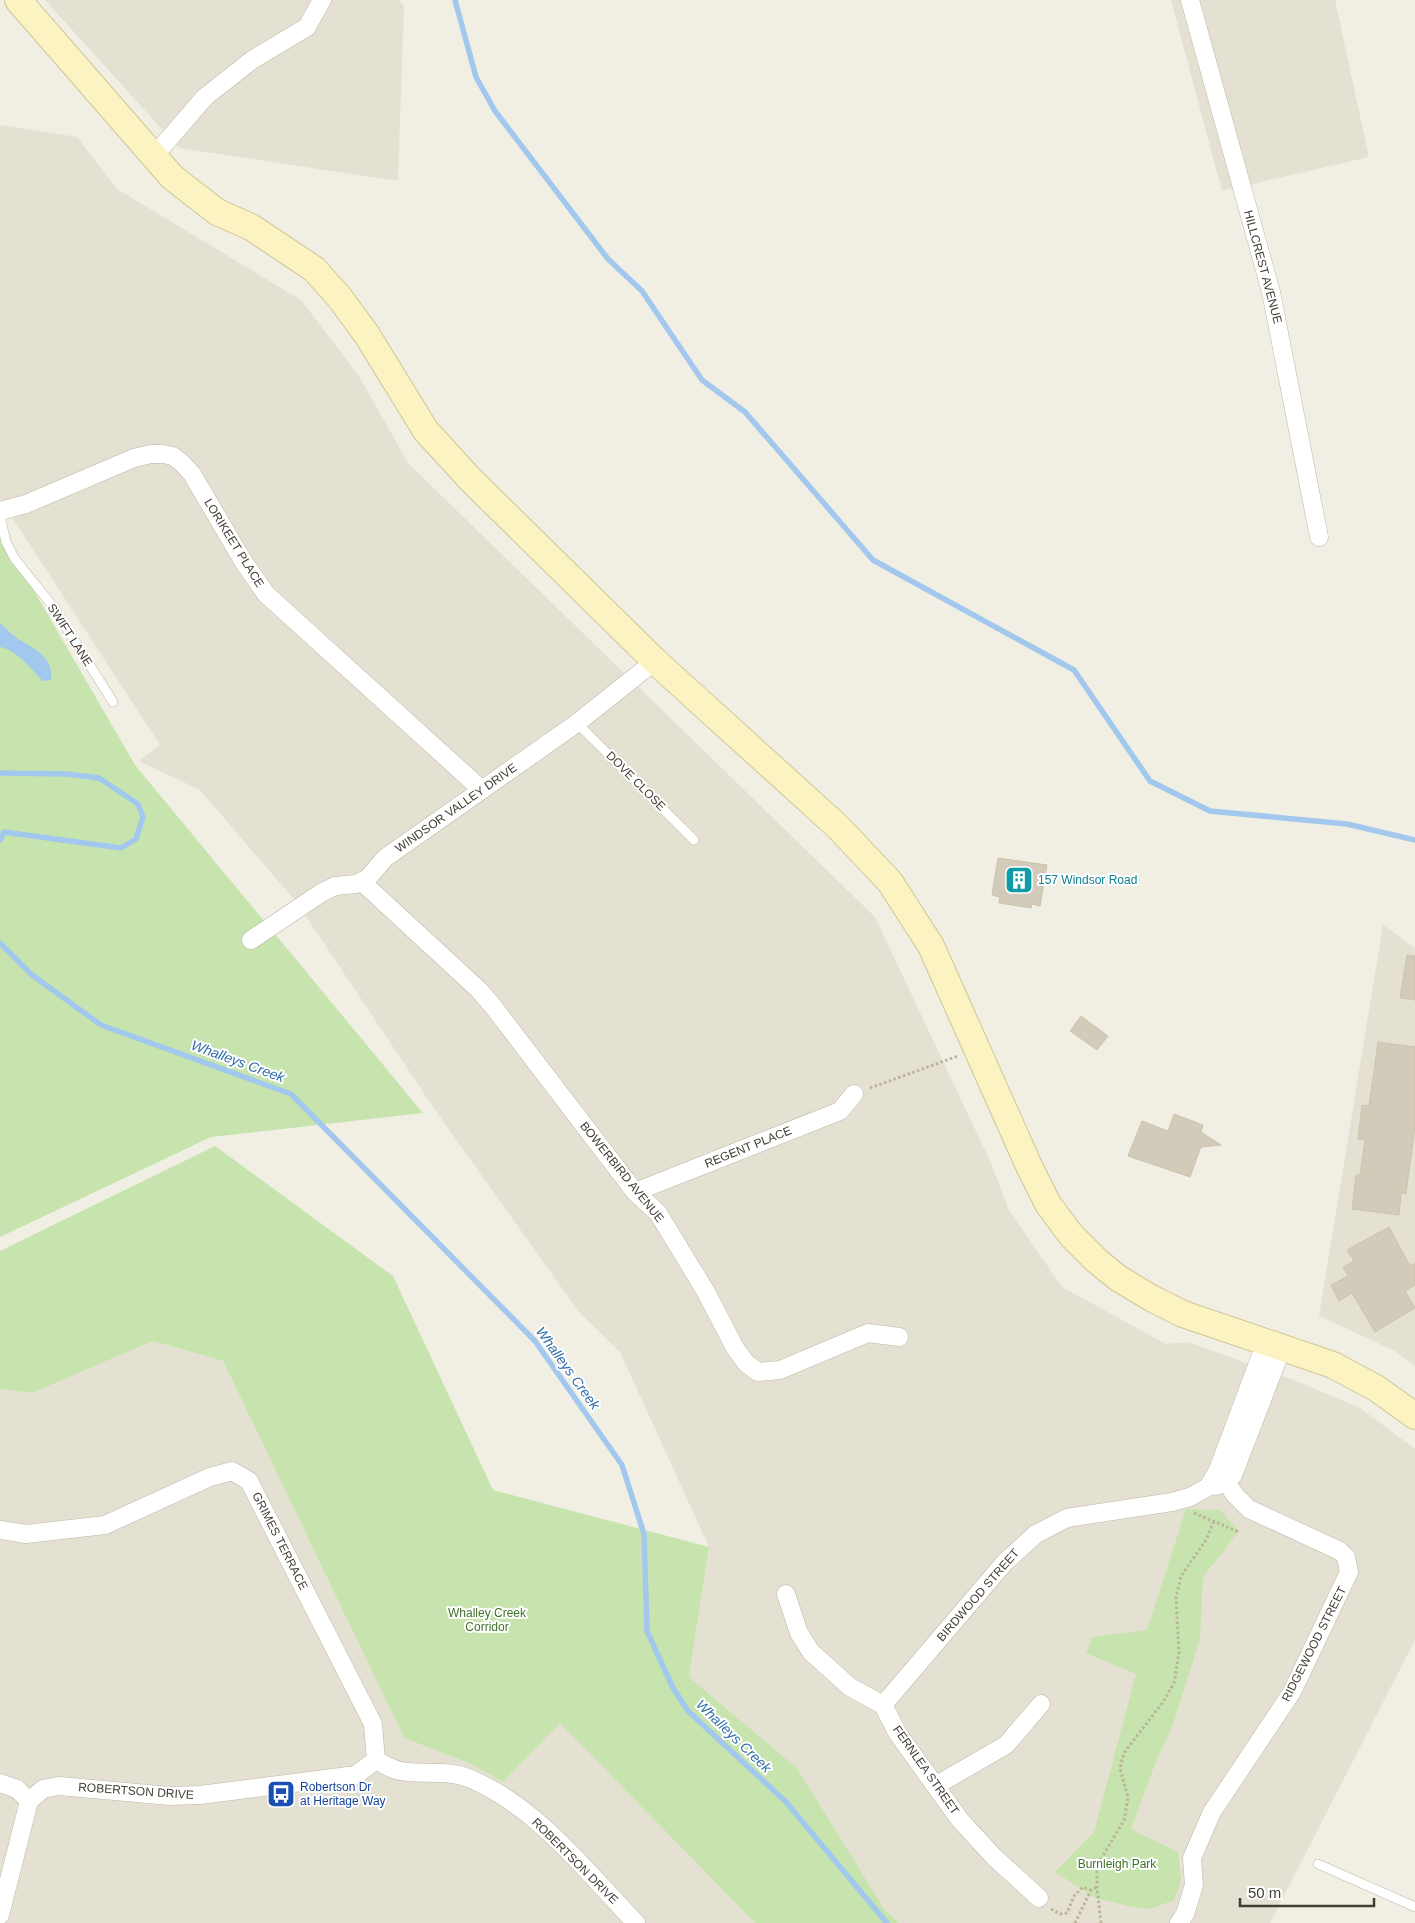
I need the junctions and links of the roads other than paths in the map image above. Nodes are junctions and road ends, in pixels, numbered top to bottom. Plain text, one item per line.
1 (18, 0) edge
2 (322, 0) edge
3 (1190, 0) edge
4 (153, 157) junction
5 (0, 511) edge
6 (0, 516) edge
7 (1319, 538) dead end
8 (655, 660) junction
9 (113, 702) dead end
10 (577, 723) junction
11 (482, 790) junction
12 (694, 840) dead end
13 (362, 882) junction
14 (251, 940) dead end
15 (854, 1094) road end
16 (635, 1192) junction
17 (899, 1337) dead end
18 (1274, 1345) junction
19 (1415, 1416) edge
20 (1222, 1476) junction
21 (0, 1530) edge
22 (786, 1594) dead end
23 (883, 1704) junction
24 (1042, 1704) dead end
25 (376, 1760) junction
26 (0, 1783) edge
27 (935, 1786) junction
28 (29, 1801) junction
29 (1318, 1864) dead end
30 (1039, 1898) road end
31 (1415, 1906) edge
32 (0, 1915) edge
33 (636, 1923) edge
34 (1179, 1923) edge

1 - 4 street
2 - 4 street
3 - 7 street, HILLCREST AVENUE
4 - 8 street
5 - 11 street, LORIKEET PLACE
6 - 9 lane, SWIFT LANE
8 - 10 street, WINDSOR VALLEY DRIVE
8 - 18 street
10 - 11 street, WINDSOR VALLEY DRIVE
10 - 12 lane, DOVE CLOSE
11 - 13 street, WINDSOR VALLEY DRIVE
13 - 14 street
13 - 16 street, BOWERBIRD AVENUE
15 - 16 street, REGENT PLACE
16 - 17 street, BOWERBIRD AVENUE
18 - 19 street
18 - 20 street, BIRDWOOD STREET
20 - 23 street, BIRDWOOD STREET
20 - 34 street, RIDGEWOOD STREET
21 - 25 street, GRIMES TERRACE
22 - 23 street
23 - 27 street, FERNLEA STREET
24 - 27 street
25 - 28 street, ROBERTSON DRIVE
25 - 33 street, ROBERTSON DRIVE
26 - 28 street
27 - 30 street, FERNLEA STREET
28 - 32 street
29 - 31 lane

